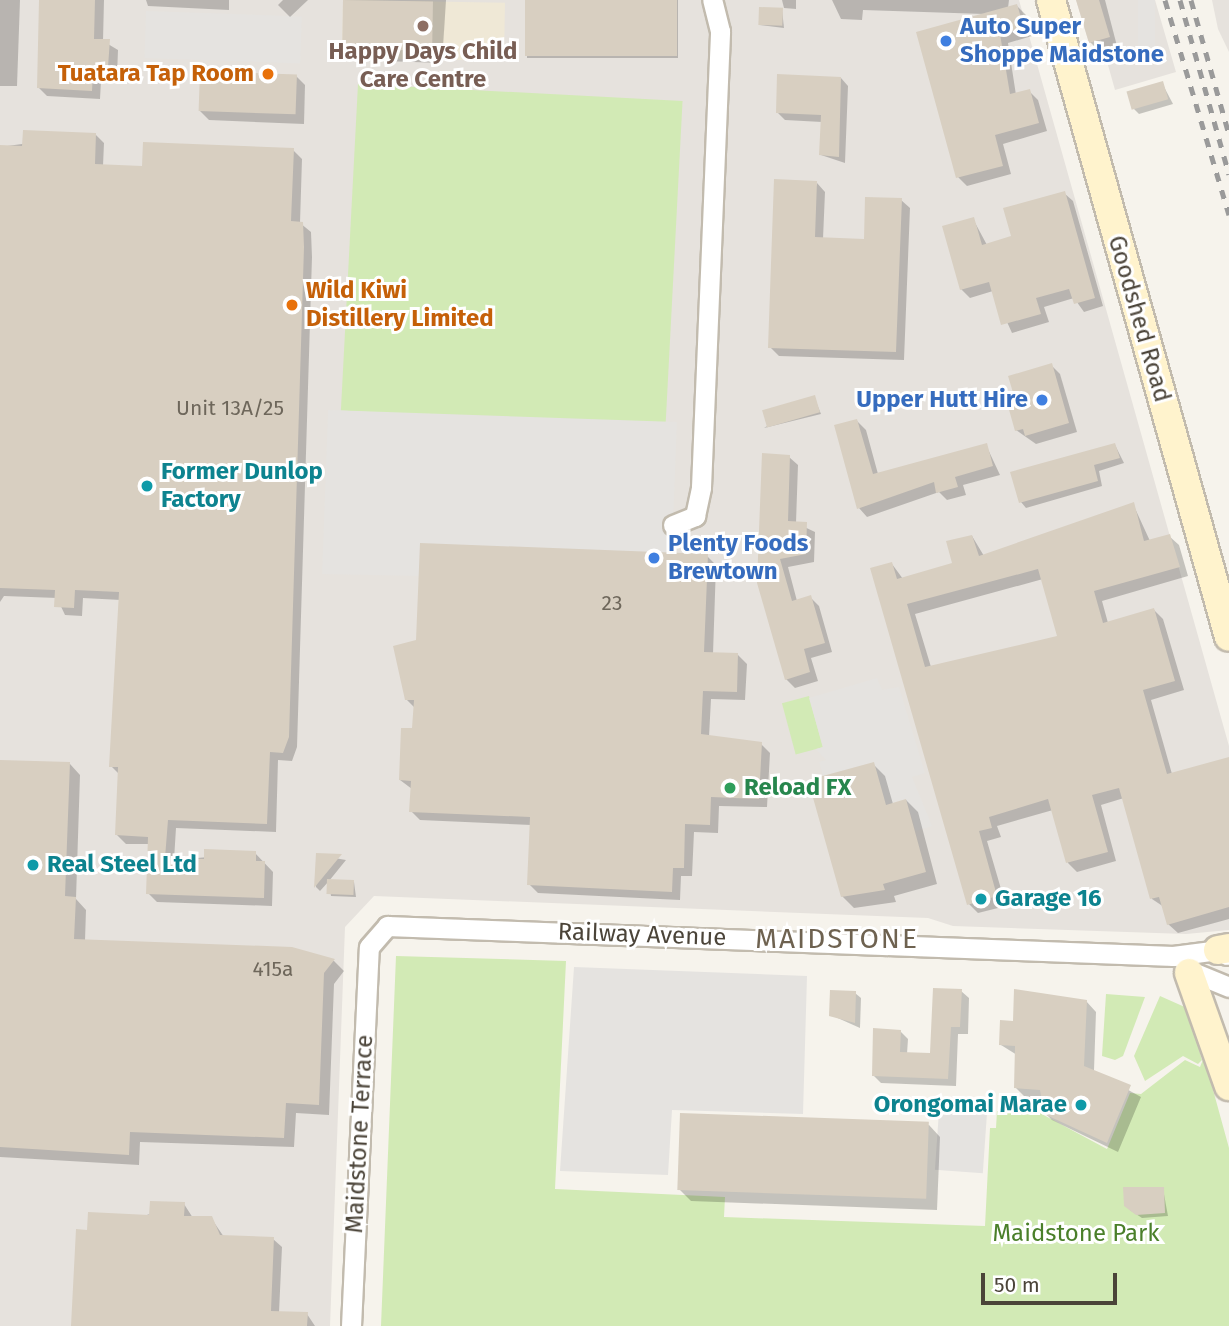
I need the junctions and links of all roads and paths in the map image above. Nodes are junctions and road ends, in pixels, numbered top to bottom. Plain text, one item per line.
1 (712, 0) edge
2 (1051, 0) edge
3 (673, 526) dead end
4 (1229, 637) edge
5 (369, 943) joint
6 (1225, 951) edge
7 (1181, 965) junction
8 (1229, 987) edge
9 (1229, 1086) edge
10 (351, 1326) edge

1 - 3 street
2 - 4 street, Goodshed Road
5 - 7 street, Railway Avenue
5 - 10 street, Maidstone Terrace
6 - 7 street, Railway Avenue
7 - 8 street, Railway Avenue
7 - 9 street

